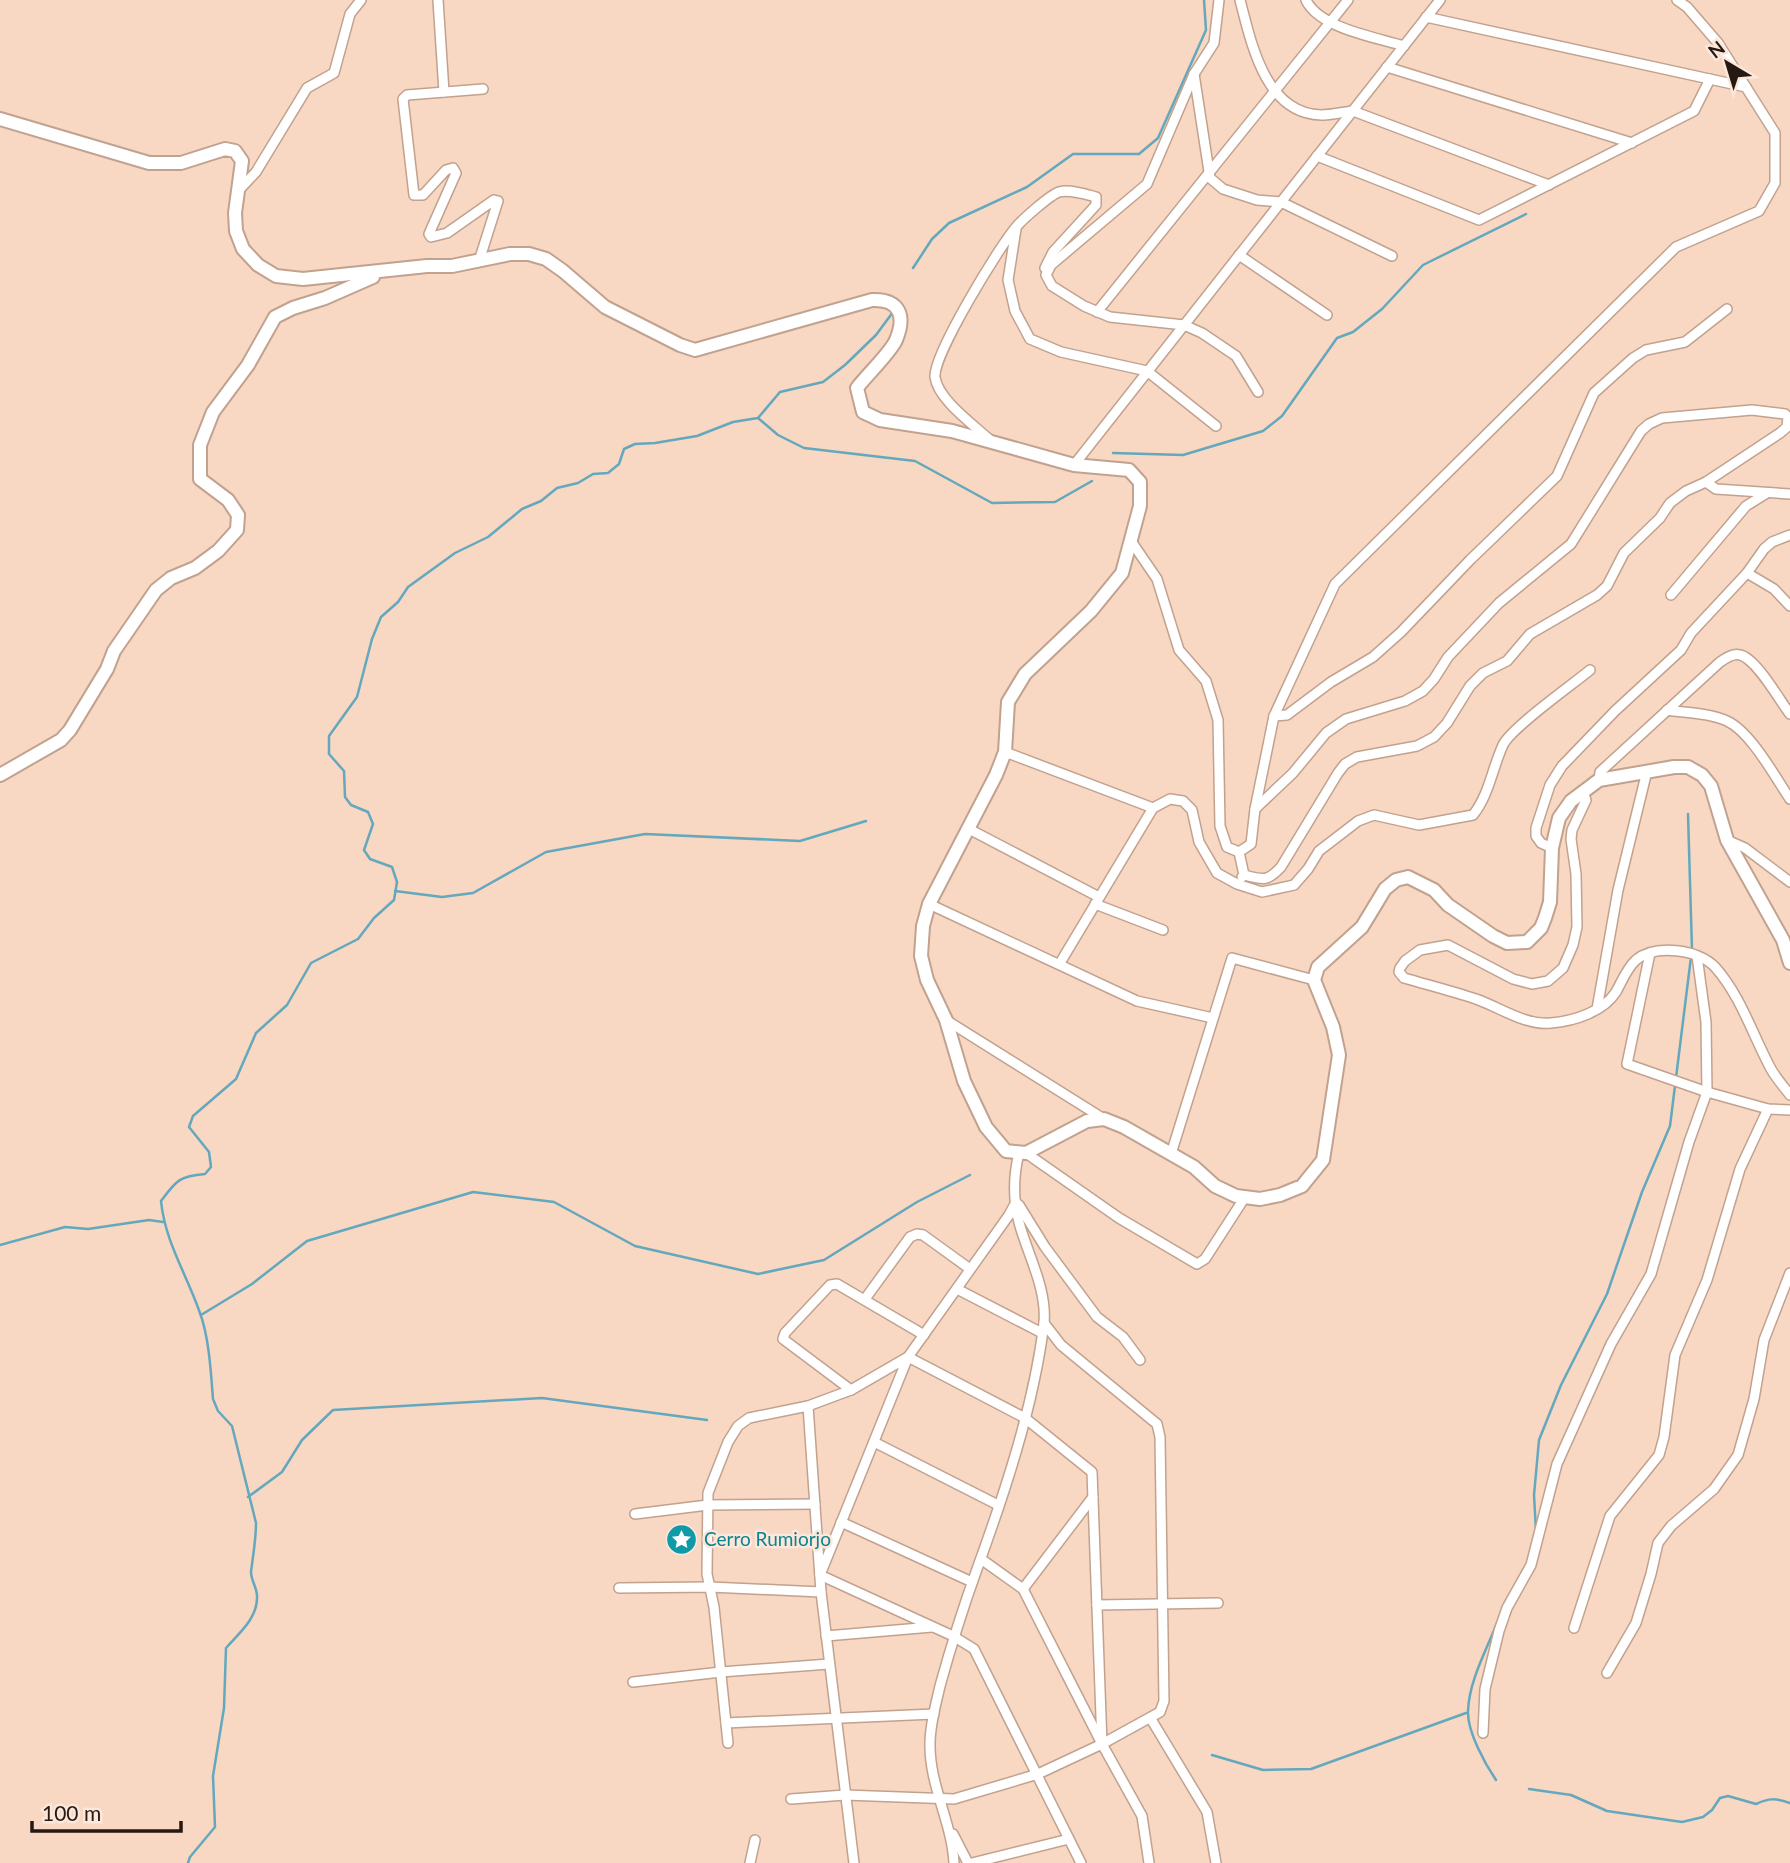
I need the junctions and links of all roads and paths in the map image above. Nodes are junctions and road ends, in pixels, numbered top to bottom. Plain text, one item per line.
1 (360, 0) edge
2 (438, 0) edge
3 (1219, 0) edge
4 (1240, 0) edge
5 (1306, 0) edge
6 (1348, 0) edge
7 (1440, 0) edge
8 (1677, 0) edge
9 (1426, 17) junction
10 (1329, 23) junction
11 (1404, 46) junction
12 (1387, 67) junction
13 (1194, 74) junction
14 (1710, 79) junction
15 (1746, 87) junction
16 (482, 89) dead end
17 (1275, 90) junction
18 (444, 92) junction
19 (1353, 110) junction
20 (0, 118) edge
21 (1632, 143) junction
22 (1317, 156) junction
23 (1209, 173) junction
24 (1549, 185) junction
25 (238, 191) junction
26 (1281, 202) junction
27 (1017, 226) junction
28 (1239, 255) junction
29 (1392, 256) dead end
30 (479, 261) junction
31 (383, 272) junction
32 (1046, 275) junction
33 (1727, 309) dead end
34 (1097, 312) junction
35 (1327, 315) dead end
36 (1184, 325) junction
37 (1147, 372) junction
38 (1258, 392) dead end
39 (1216, 426) dead end
40 (992, 442) junction
41 (1074, 465) junction
42 (1706, 482) junction
43 (1767, 493) junction
44 (1790, 494) edge
45 (1790, 534) edge
46 (1131, 541) junction
47 (1747, 573) junction
48 (1671, 595) dead end
49 (1790, 607) edge
50 (1590, 670) dead end
51 (1667, 710) junction
52 (1790, 714) edge
53 (1274, 716) junction
54 (1005, 752) junction
55 (1647, 771) junction
56 (0, 775) edge
57 (1599, 780) junction
58 (1583, 792) junction
59 (1790, 799) edge
60 (1153, 808) junction
61 (1255, 809) junction
62 (967, 828) junction
63 (1727, 840) junction
64 (1552, 848) junction
65 (1239, 852) junction
66 (1244, 875) junction
67 (1790, 883) edge
68 (1237, 884) junction
69 (1097, 901) junction
70 (929, 904) junction
71 (1163, 930) dead end
72 (1650, 953) junction
73 (1698, 956) junction
74 (1060, 963) junction
75 (1790, 963) edge
76 (1314, 980) junction
77 (1597, 1009) junction
78 (1213, 1018) junction
79 (946, 1020) junction
80 (1707, 1092) junction
81 (1790, 1095) edge
82 (1768, 1108) junction
83 (1790, 1111) edge
84 (1104, 1119) junction
85 (1022, 1153) junction
86 (1171, 1154) junction
87 (1245, 1197) junction
88 (1016, 1201) junction
89 (970, 1269) junction
90 (1790, 1273) edge
91 (957, 1289) junction
92 (865, 1299) junction
93 (1043, 1328) junction
94 (924, 1335) junction
95 (908, 1357) junction
96 (1140, 1360) dead end
97 (850, 1390) junction
98 (808, 1406) junction
99 (1025, 1418) junction
100 (874, 1442) junction
101 (1093, 1497) junction
102 (815, 1504) junction
103 (998, 1504) junction
104 (708, 1505) junction
105 (635, 1514) dead end
106 (841, 1522) junction
107 (981, 1559) junction
108 (820, 1575) junction
109 (972, 1583) junction
110 (710, 1587) junction
111 (619, 1588) dead end
112 (1023, 1589) junction
113 (821, 1592) junction
114 (1218, 1603) dead end
115 (1163, 1604) junction
116 (1097, 1605) junction
117 (934, 1627) junction
118 (1574, 1628) dead end
119 (826, 1636) junction
120 (953, 1636) junction
121 (829, 1664) junction
122 (721, 1672) junction
123 (1607, 1673) dead end
124 (633, 1682) dead end
125 (934, 1714) junction
126 (1152, 1719) junction
127 (836, 1720) junction
128 (726, 1723) junction
129 (1483, 1733) dead end
130 (728, 1743) dead end
131 (1102, 1744) junction
132 (1038, 1773) junction
133 (845, 1795) junction
134 (939, 1797) junction
135 (790, 1799) dead end
136 (947, 1822) junction
137 (1069, 1839) junction
138 (755, 1840) dead end
139 (750, 1863) edge
140 (853, 1863) edge
141 (954, 1863) edge
142 (970, 1863) edge
143 (1081, 1863) edge
144 (1149, 1863) edge
145 (1216, 1863) edge

1 - 25 street
2 - 18 street
3 - 13 street
4 - 17 street
5 - 10 street
6 - 10 street
7 - 9 street
8 - 15 street
9 - 11 street
9 - 14 street
10 - 11 street
10 - 17 street
11 - 12 street
12 - 19 street
12 - 21 street
13 - 23 street
13 - 32 street
14 - 15 street
14 - 21 street
15 - 53 street
16 - 18 street
17 - 19 street
17 - 23 street
18 - 30 street
19 - 22 street
19 - 24 street
20 - 25 main road
21 - 24 street
22 - 24 street
22 - 26 street
23 - 26 street
23 - 34 street
25 - 31 main road
26 - 28 street
26 - 29 street
27 - 32 street
27 - 37 street
27 - 40 street
28 - 35 street
28 - 36 street
30 - 31 main road
30 - 40 main road
31 - 56 main road
32 - 34 street
33 - 53 street
34 - 36 street
36 - 37 street
36 - 38 street
37 - 39 street
37 - 41 street
40 - 41 main road
41 - 46 main road
42 - 43 street
42 - 61 street
42 - 66 street
43 - 44 street
43 - 48 street
45 - 47 street
46 - 54 main road
46 - 65 street
47 - 49 street
47 - 64 street
50 - 68 street
51 - 52 street
51 - 57 street
51 - 59 street
53 - 61 street
54 - 60 street
54 - 62 main road
55 - 57 main road
55 - 63 main road
55 - 77 street
57 - 58 main road
58 - 64 main road
58 - 77 street
60 - 68 street
60 - 69 street
61 - 65 street
62 - 69 street
62 - 70 main road
63 - 67 street
63 - 75 main road
64 - 76 main road
65 - 66 street
66 - 68 street
69 - 71 street
69 - 74 street
70 - 74 street
70 - 79 main road
72 - 73 street
72 - 77 street
72 - 80 street
73 - 80 street
73 - 81 street
74 - 78 street
76 - 78 street
76 - 87 main road
78 - 86 street
79 - 84 street
79 - 85 main road
80 - 82 street
80 - 129 street
82 - 83 street
82 - 118 street
84 - 85 main road
84 - 86 main road
85 - 87 street
85 - 88 street
86 - 87 main road
88 - 89 street
88 - 93 street
88 - 96 street
89 - 91 street
89 - 92 street
90 - 123 street
91 - 93 street
91 - 94 street
92 - 94 street
92 - 97 street
93 - 99 street
93 - 115 street
94 - 95 street
95 - 97 street
95 - 99 street
95 - 100 street
97 - 98 street
98 - 102 street
98 - 104 street
99 - 101 street
99 - 103 street
100 - 103 street
100 - 106 street
101 - 112 street
101 - 116 street
102 - 104 street
102 - 108 street
103 - 107 street
104 - 105 street
104 - 110 street
106 - 108 street
106 - 109 street
107 - 109 street
107 - 112 street
108 - 113 street
108 - 117 street
109 - 120 street
110 - 111 street
110 - 113 street
110 - 122 street
112 - 131 street
113 - 119 street
114 - 115 street
115 - 116 street
115 - 126 street
116 - 131 street
117 - 119 street
117 - 120 street
119 - 121 street
120 - 125 street
120 - 132 street
121 - 122 street
121 - 127 street
122 - 124 street
122 - 128 street
125 - 127 street
125 - 134 street
126 - 131 street
126 - 145 street
127 - 128 street
127 - 133 street
128 - 130 street
131 - 132 street
131 - 144 street
132 - 134 street
132 - 137 street
133 - 134 street
133 - 135 street
133 - 140 street
134 - 136 street
136 - 141 street
136 - 142 street
137 - 142 street
137 - 143 street
138 - 139 street

